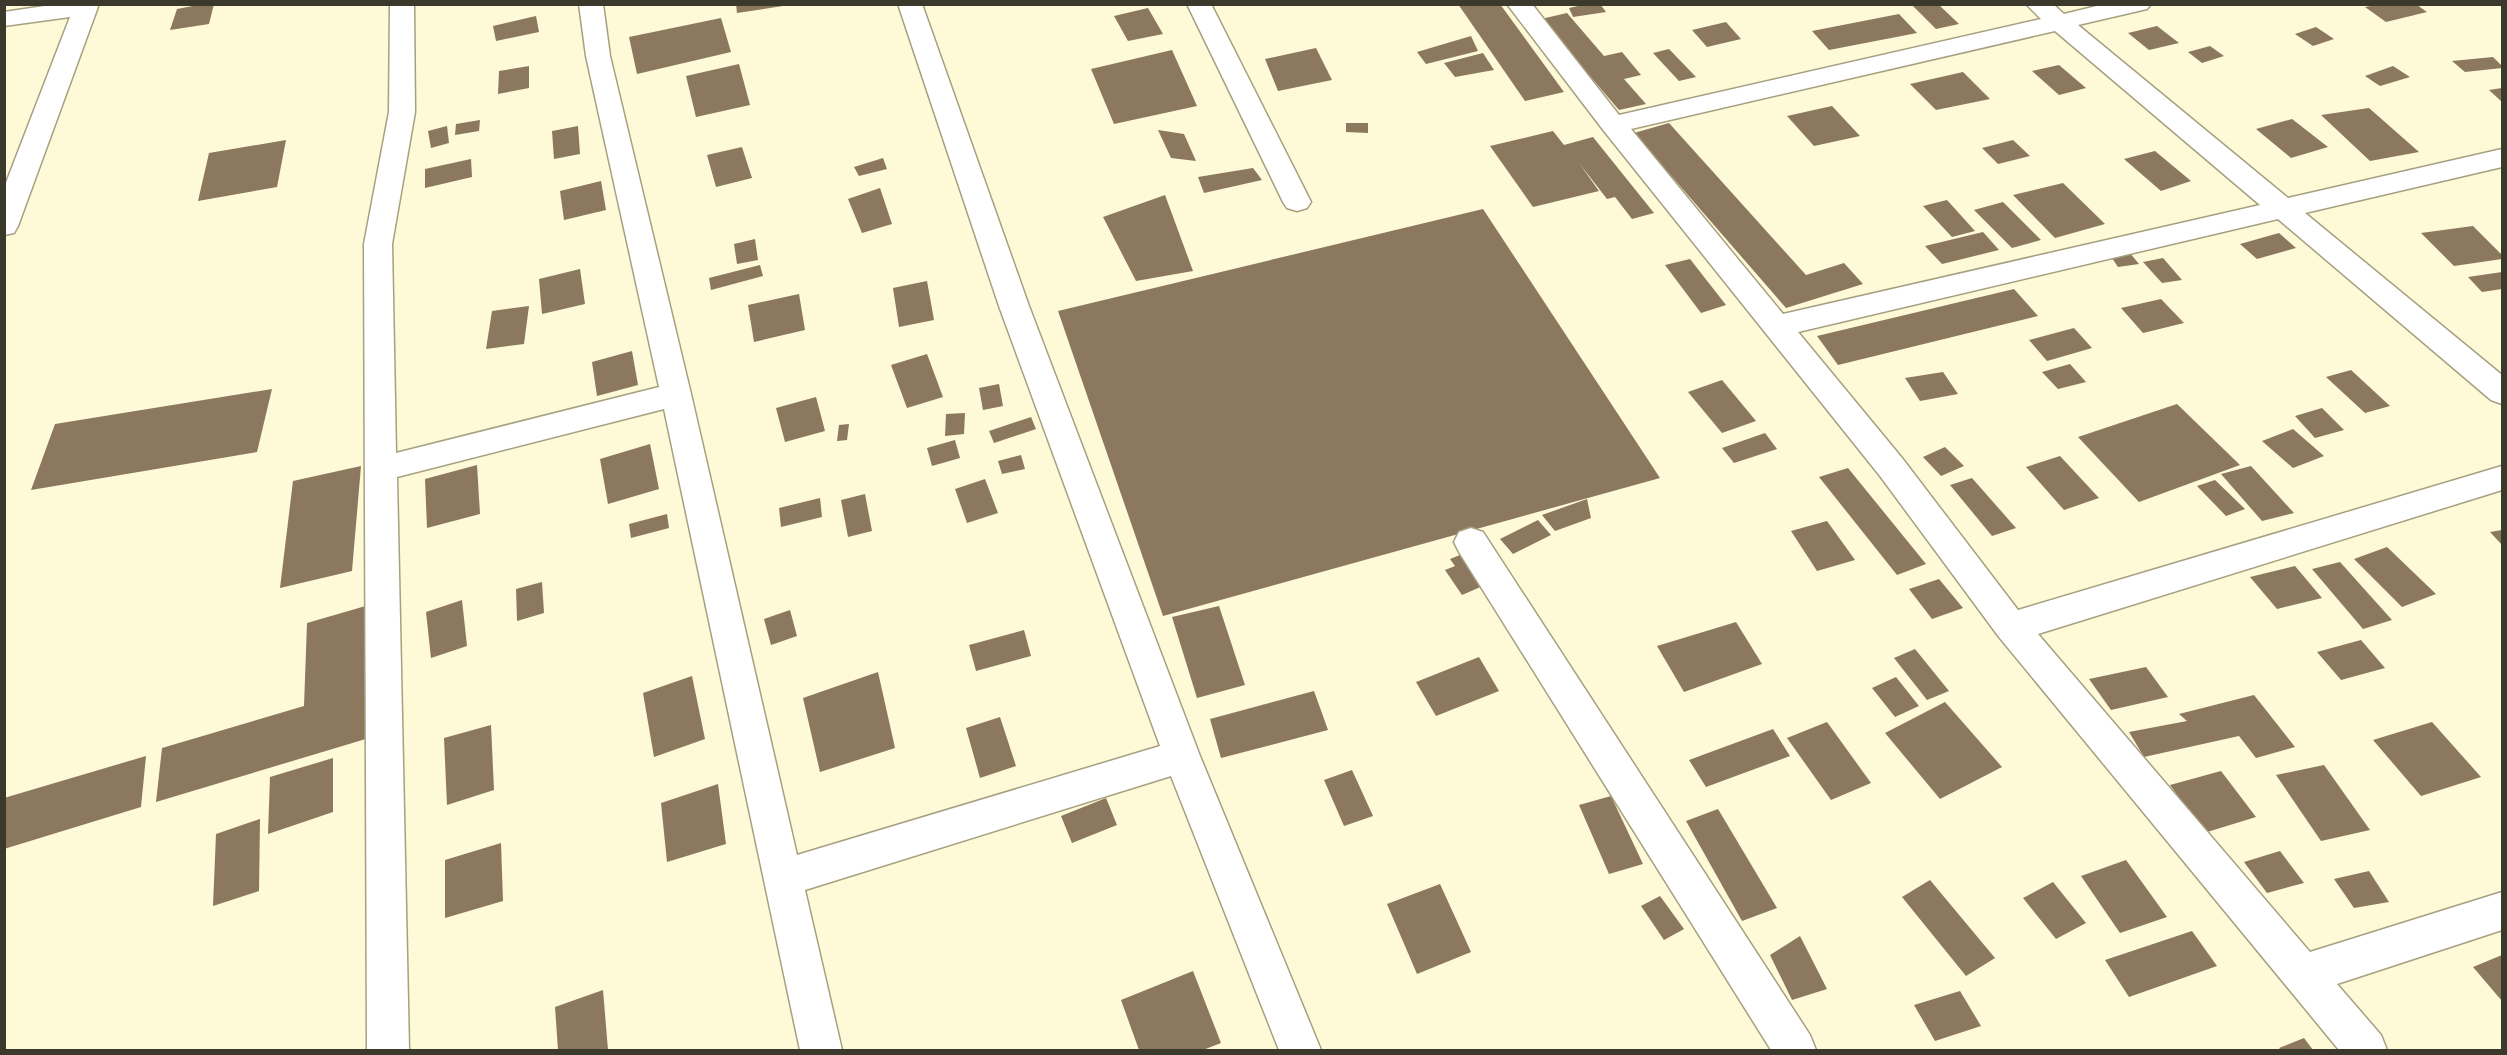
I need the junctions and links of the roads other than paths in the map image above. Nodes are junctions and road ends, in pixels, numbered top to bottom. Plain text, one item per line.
1 (402, 4) edge
2 (591, 4) edge
3 (910, 4) edge
4 (1199, 4) edge
5 (1519, 4) edge
6 (2038, 4) edge
7 (2139, 4) edge
8 (86, 6) edge
9 (4, 19) edge
10 (2061, 22) junction
11 (1613, 125) junction
12 (2502, 158) edge
13 (1297, 202) dead end
14 (2283, 211) junction
15 (7, 213) edge
16 (1777, 326) junction
17 (2502, 392) edge
18 (676, 394) junction
19 (381, 469) junction
20 (2502, 478) edge
21 (1471, 542) dead end
22 (2011, 627) junction
23 (1182, 756) junction
24 (783, 878) junction
25 (2502, 911) edge
26 (2304, 974) junction
27 (388, 1050) edge
28 (821, 1050) edge
29 (1300, 1050) edge
30 (1795, 1050) edge
31 (2366, 1050) edge

1 - 19 street
2 - 18 street
3 - 23 street
4 - 13 street
5 - 11 street
6 - 10 street
7 - 10 street
8 - 9 street
8 - 15 street
10 - 11 street
10 - 14 street
11 - 16 street
12 - 14 street
14 - 16 street
14 - 17 street
16 - 22 street
18 - 19 street
18 - 24 street
19 - 27 street
20 - 22 street
21 - 30 street
22 - 26 street
23 - 24 street
23 - 29 street
24 - 28 street
25 - 26 street
26 - 31 street

